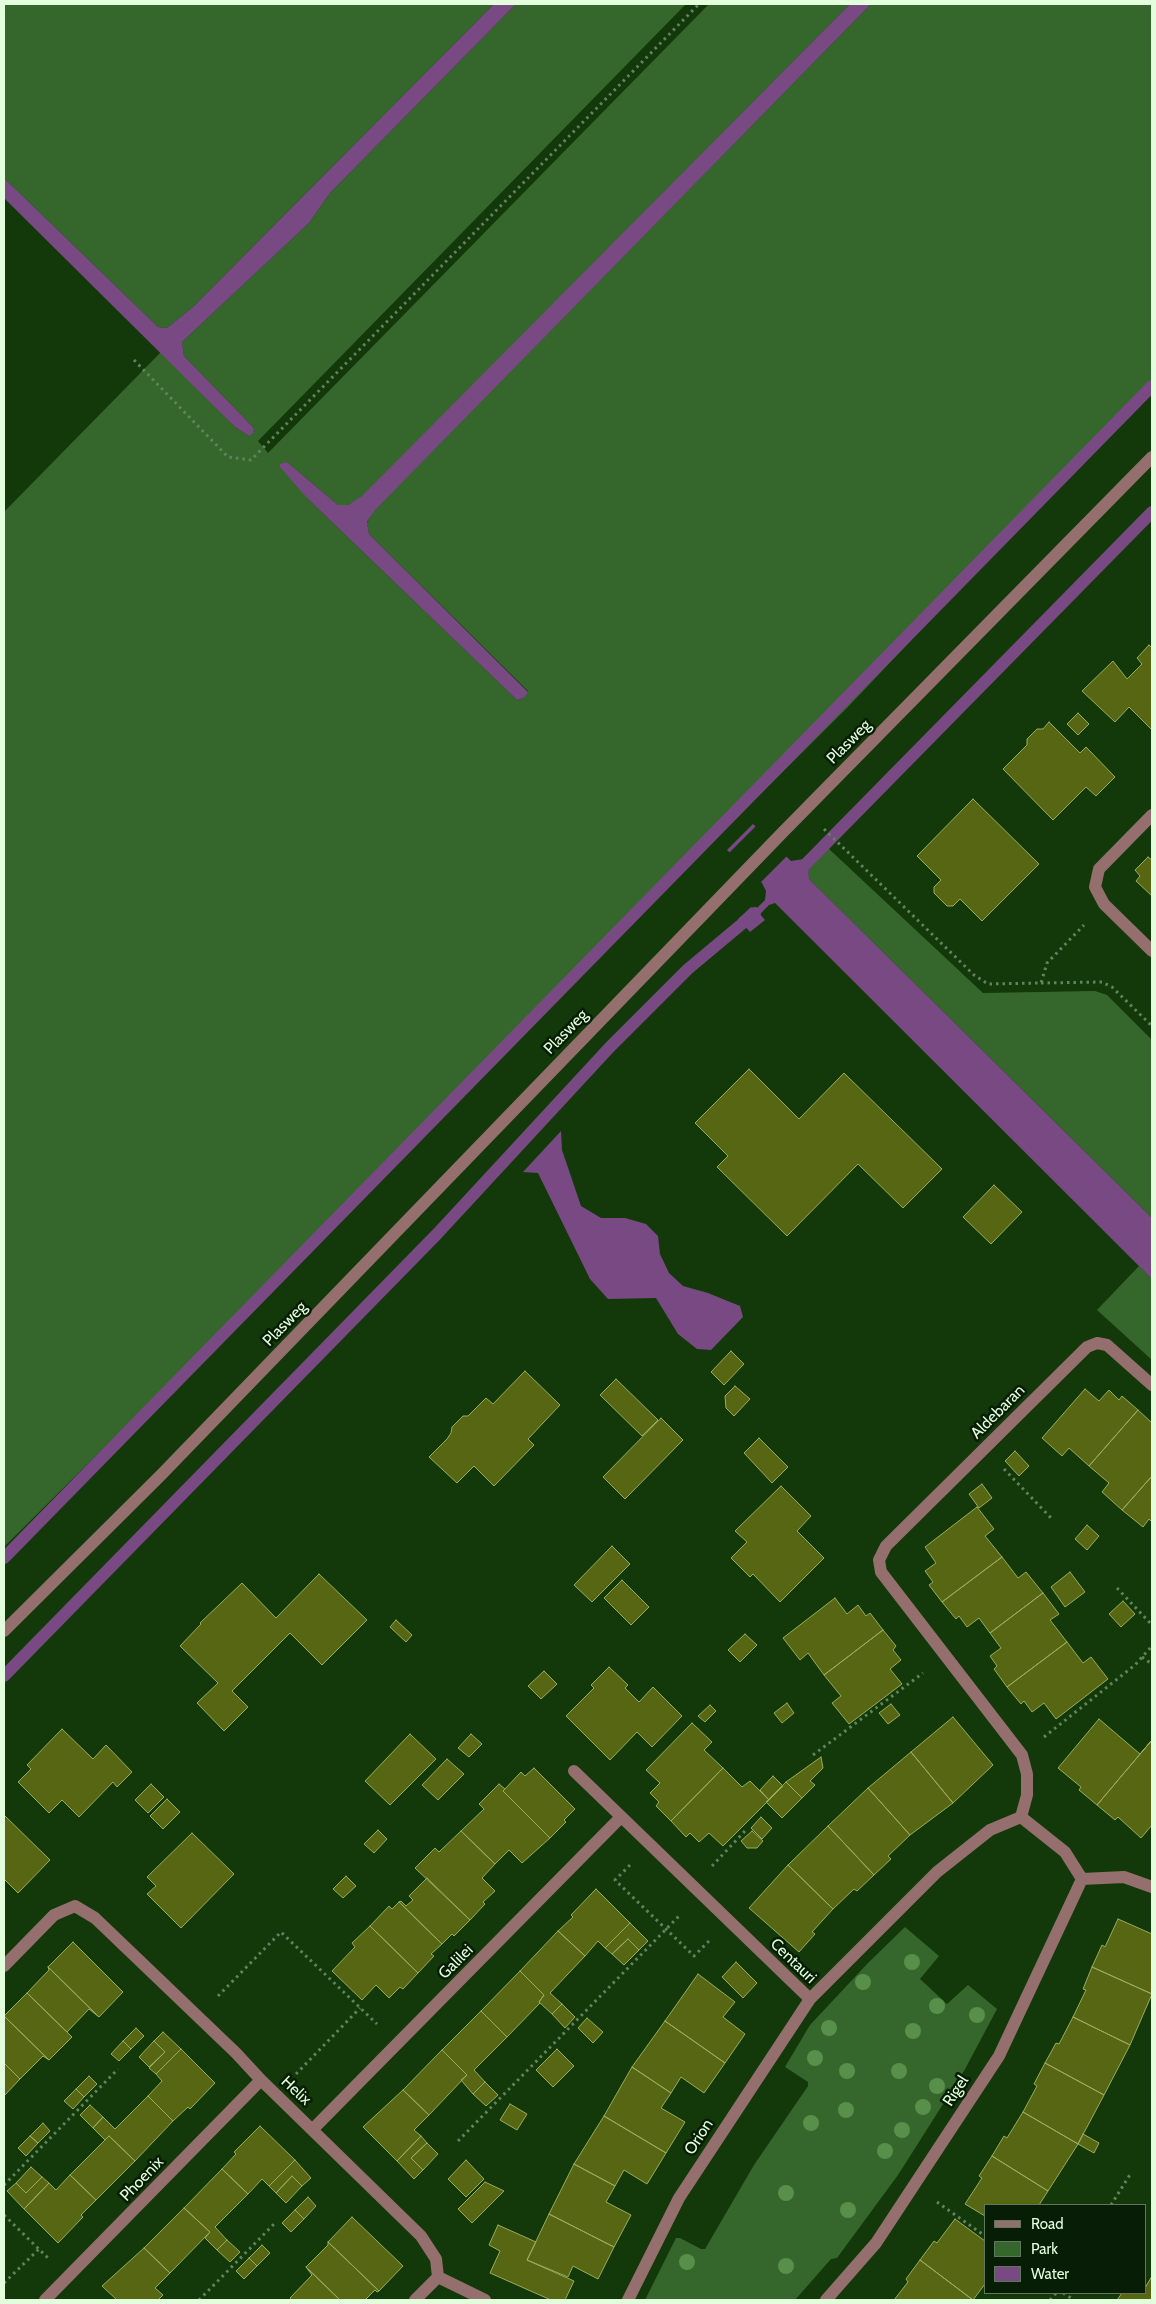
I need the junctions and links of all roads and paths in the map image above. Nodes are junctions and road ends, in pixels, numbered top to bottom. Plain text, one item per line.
1 (699, 4) edge
2 (134, 360) dead end
3 (1152, 457) edge
4 (1152, 815) edge
5 (822, 827) dead end
6 (1104, 904) junction
7 (1152, 951) edge
8 (1041, 983) junction
9 (1152, 1026) edge
10 (1152, 1384) edge
11 (985, 1449) junction
12 (1052, 1519) dead end
13 (1117, 1588) dead end
14 (1152, 1625) edge
15 (4, 1631) edge
16 (1152, 1646) edge
17 (946, 1657) junction
18 (1142, 1657) junction
19 (1152, 1664) edge
20 (1022, 1754) junction
21 (813, 1755) dead end
22 (574, 1771) dead end
23 (1021, 1817) junction
24 (621, 1818) junction
25 (745, 1831) dead end
26 (650, 1845) junction
27 (1082, 1879) junction
28 (1152, 1887) edge
29 (696, 1890) junction
30 (729, 1922) junction
31 (666, 1929) junction
32 (4, 1966) edge
33 (810, 1999) junction
34 (360, 2008) junction
35 (198, 2016) junction
36 (398, 2044) junction
37 (118, 2069) dead end
38 (261, 2080) junction
39 (276, 2094) junction
40 (313, 2129) junction
41 (458, 2140) dead end
42 (1131, 2173) dead end
43 (4, 2185) edge
44 (915, 2185) junction
45 (1112, 2204) edge
46 (275, 2223) dead end
47 (984, 2235) edge
48 (39, 2249) dead end
49 (438, 2277) junction
50 (4, 2283) edge
51 (45, 2300) edge
52 (199, 2300) edge
53 (415, 2300) edge
54 (485, 2300) edge
55 (628, 2300) edge
56 (826, 2300) edge

1 - 2 path
3 - 15 street, Plasweg
4 - 6 street
5 - 8 path
6 - 7 street
6 - 8 path
8 - 9 path
10 - 11 street, Aldebaran
11 - 12 path
11 - 17 street, Aldebaran
13 - 14 path
16 - 18 path
17 - 20 street
17 - 21 path
18 - 19 path
18 - 20 path
20 - 23 street
22 - 24 street, Centauri
23 - 27 street
23 - 33 street, Centauri
24 - 26 street, Centauri
24 - 36 street, Galilei
25 - 29 path
26 - 29 street, Centauri
26 - 31 path
27 - 28 street
27 - 44 street, Rigel
29 - 30 street, Centauri
29 - 31 path
30 - 31 path
30 - 33 street, Centauri
31 - 41 path
32 - 35 street, Helix
33 - 55 street, Orion
34 - 35 path
34 - 36 path
34 - 39 path
35 - 38 street, Helix
36 - 40 street, Galilei
37 - 43 path
38 - 39 street, Helix
38 - 51 street, Phoenix
39 - 40 street, Helix
40 - 49 street, Helix
42 - 45 path
44 - 47 path
44 - 56 street, Rigel
46 - 52 path
48 - 50 path
49 - 53 street
49 - 54 street

